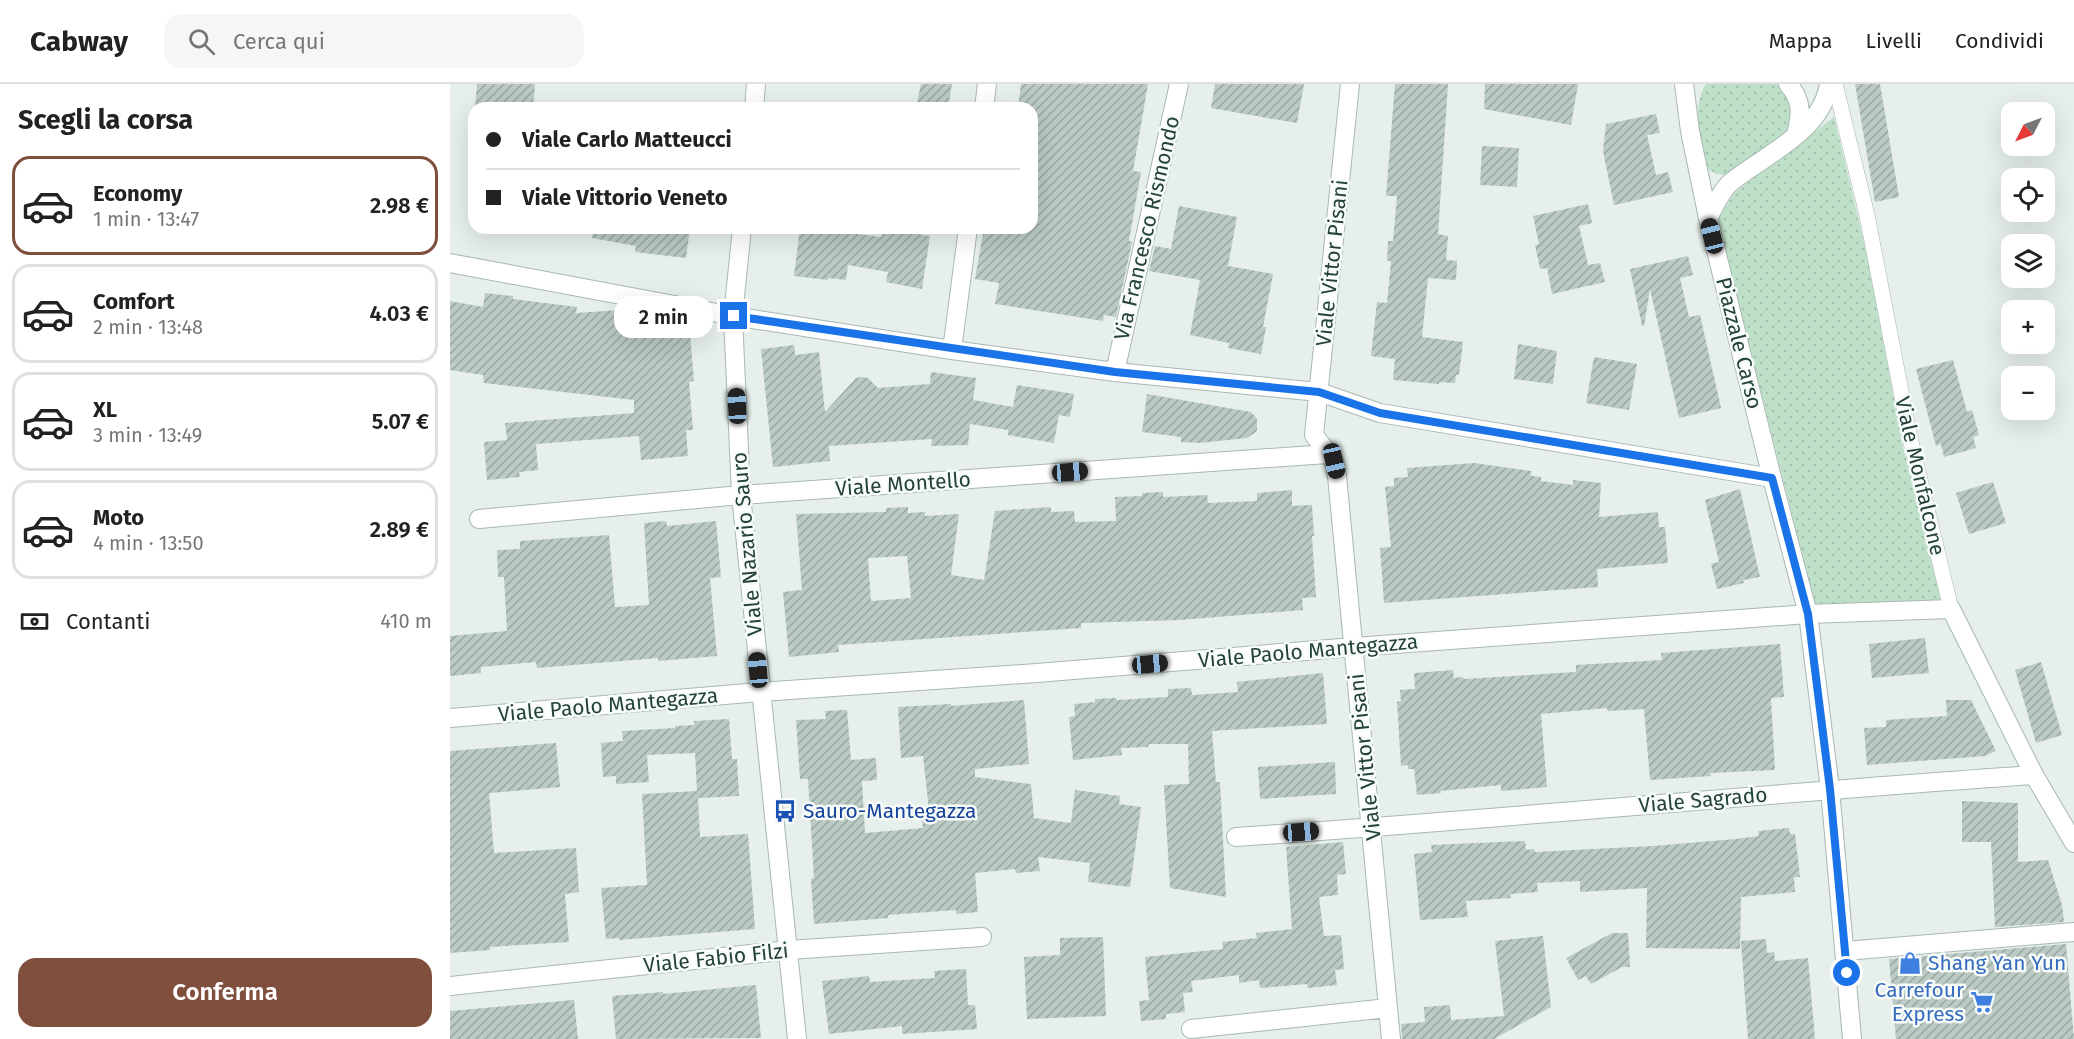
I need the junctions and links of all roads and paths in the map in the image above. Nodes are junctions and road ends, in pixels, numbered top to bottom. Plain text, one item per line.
1 (756, 84) edge
2 (987, 84) edge
3 (1179, 84) edge
4 (1350, 84) edge
5 (1684, 84) edge
6 (1697, 84) edge
7 (1788, 84) edge
8 (1829, 84) edge
9 (1835, 84) edge
10 (754, 102) edge
11 (985, 102) edge
12 (1688, 117) junction
13 (1796, 135) junction
14 (1699, 172) junction
15 (1728, 185) junction
16 (1708, 218) junction
17 (741, 234) edge
18 (967, 234) edge
19 (450, 263) edge
20 (734, 316) junction
21 (952, 350) junction
22 (1115, 372) junction
23 (1319, 392) junction
24 (1327, 454) junction
25 (1772, 478) junction
26 (741, 495) junction
27 (479, 519) dead end
28 (1951, 609) junction
29 (1808, 614) junction
30 (1354, 647) junction
31 (760, 692) junction
32 (450, 718) edge
33 (2034, 775) junction
34 (1830, 789) junction
35 (1372, 828) junction
36 (1236, 837) dead end
37 (2074, 843) edge
38 (2074, 932) edge
39 (982, 937) dead end
40 (789, 950) junction
41 (1845, 951) junction
42 (450, 986) edge
43 (1388, 1008) junction
44 (1191, 1029) dead end
45 (797, 1039) edge
46 (1391, 1039) edge
47 (1852, 1039) edge

1 - 10 street
2 - 11 street
3 - 22 street, Via Francesco Rismondo
4 - 23 street, Viale Vittor Pisani
5 - 12 street, Piazzale Carso
6 - 12 street, Piazzale Carso
7 - 13 street
8 - 13 street
9 - 28 street, Viale Monfalcone
12 - 14 street, Piazzale Carso
13 - 15 street
14 - 15 street
14 - 16 street, Piazzale Carso
15 - 16 street
16 - 25 street, Piazzale Carso
17 - 20 street, Viale Nazario Sauro
18 - 21 street
19 - 20 street
20 - 21 street
20 - 26 street, Viale Nazario Sauro
21 - 22 street
22 - 23 street
23 - 24 street, Viale Vittor Pisani
23 - 25 street
24 - 26 street, Viale Montello
24 - 30 street, Viale Vittor Pisani
25 - 29 street, Piazzale Carso
26 - 27 street, Viale Montello
26 - 31 street, Viale Nazario Sauro
28 - 29 street, Viale Paolo Mantegazza
28 - 33 street, Viale Monfalcone
29 - 30 street, Viale Paolo Mantegazza
29 - 34 street, Piazzale Carso
30 - 31 street, Viale Paolo Mantegazza
30 - 35 street, Viale Vittor Pisani
31 - 32 street, Viale Paolo Mantegazza
31 - 40 street, Viale Nazario Sauro
33 - 34 street, Viale Sagrado
33 - 37 street, Viale Monfalcone
34 - 35 street, Viale Sagrado
34 - 41 street, Piazzale Carso
35 - 36 street, Viale Sagrado
35 - 43 street, Viale Vittor Pisani
38 - 41 street
39 - 40 street, Viale Fabio Filzi
40 - 42 street, Viale Fabio Filzi
40 - 45 street, Viale Nazario Sauro
41 - 47 street, Piazzale Carso
43 - 44 street
43 - 46 street, Viale Vittor Pisani

